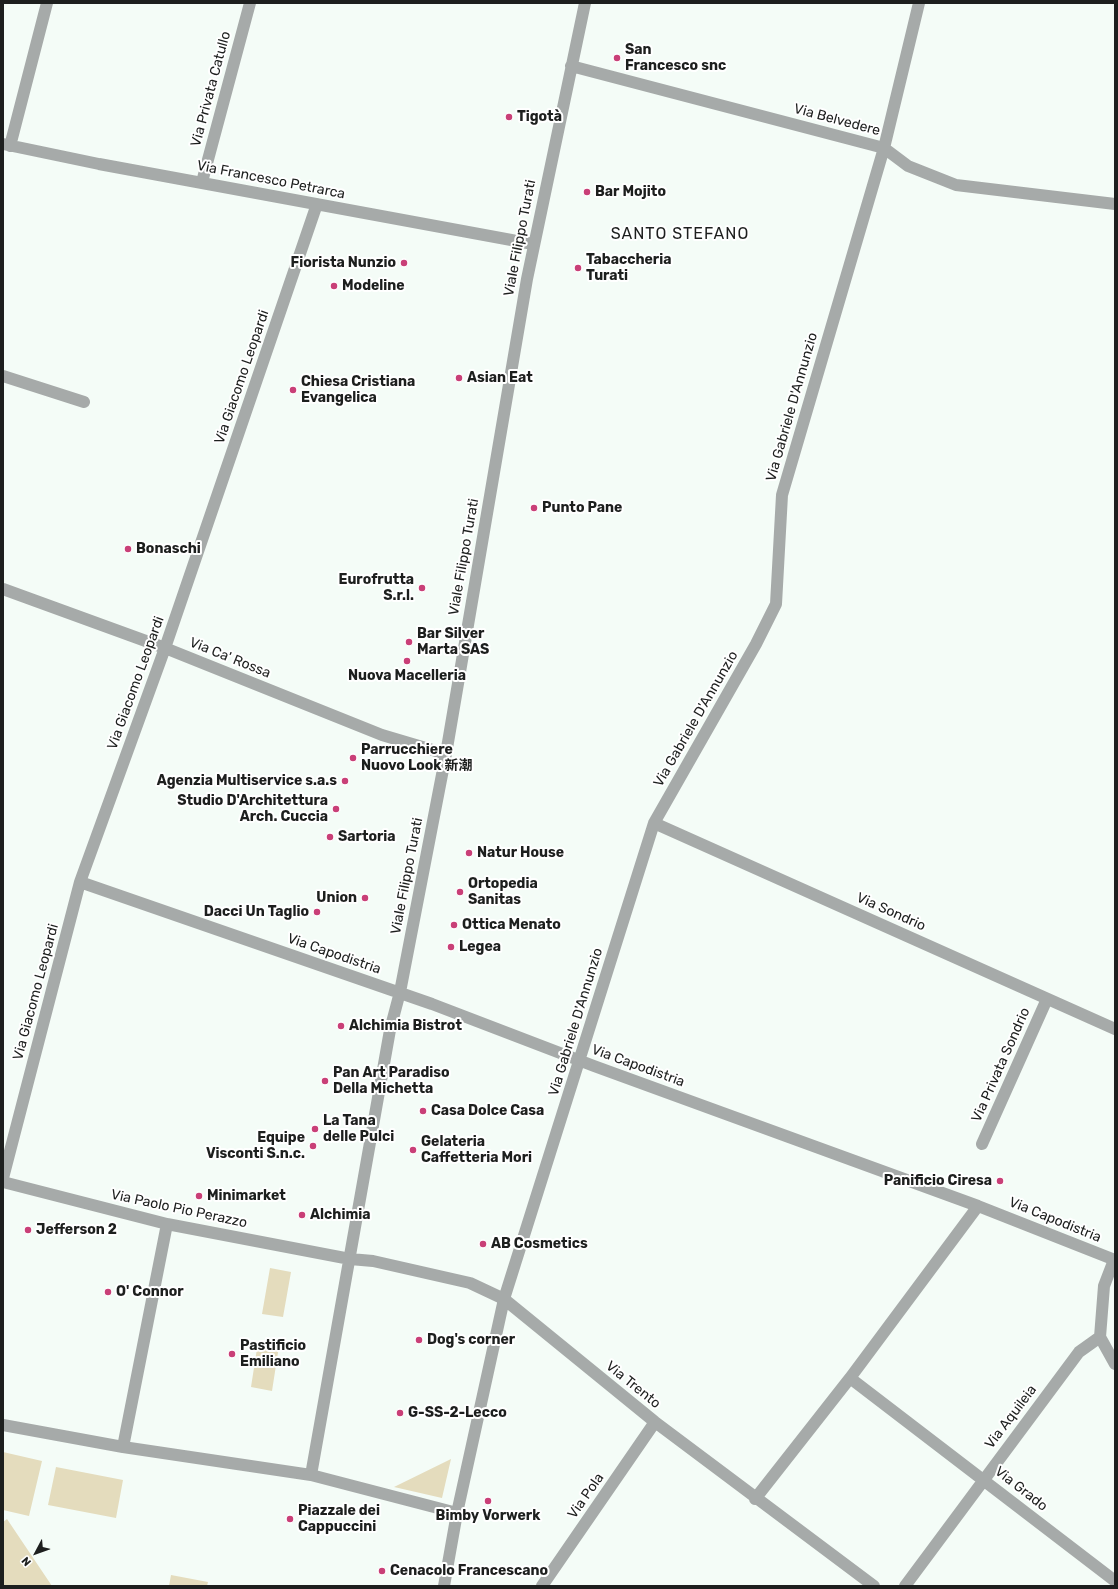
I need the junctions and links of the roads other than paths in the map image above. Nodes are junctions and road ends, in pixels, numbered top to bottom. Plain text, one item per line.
1 (47, 3) edge
2 (250, 3) edge
3 (585, 3) edge
4 (919, 3) edge
5 (571, 66) junction
6 (7, 145) edge
7 (884, 148) junction
8 (202, 182) junction
9 (317, 204) junction
10 (1115, 204) edge
11 (533, 244) junction
12 (3, 376) edge
13 (84, 402) dead end
14 (3, 589) edge
15 (165, 648) junction
16 (446, 754) junction
17 (654, 823) junction
18 (80, 882) junction
19 (400, 992) junction
20 (1047, 999) junction
21 (1115, 1029) edge
22 (580, 1061) junction
23 (982, 1144) dead end
24 (3, 1178) edge
25 (3, 1182) edge
26 (978, 1206) junction
27 (167, 1224) junction
28 (350, 1259) junction
29 (1114, 1260) edge
30 (504, 1299) junction
31 (1100, 1337) junction
32 (1115, 1364) edge
33 (850, 1378) junction
34 (655, 1422) junction
35 (3, 1425) edge
36 (123, 1447) junction
37 (311, 1475) junction
38 (983, 1479) junction
39 (755, 1498) junction
40 (456, 1513) junction
41 (1115, 1581) edge
42 (444, 1586) edge
43 (542, 1586) edge
44 (874, 1586) edge
45 (905, 1586) edge

1 - 6 street
2 - 8 street, Via Privata Catullo
3 - 5 street, Viale Filippo Turati
4 - 7 street, Via Gabriele D'Annunzio
5 - 7 street, Via Belvedere
5 - 11 street, Viale Filippo Turati
6 - 8 street, Via Francesco Petrarca
7 - 10 street, Via Belvedere
7 - 17 street, Via Gabriele D'Annunzio
8 - 9 street, Via Francesco Petrarca
9 - 11 street, Via Francesco Petrarca
9 - 15 street, Via Giacomo Leopardi
11 - 16 street, Viale Filippo Turati
12 - 13 street
14 - 15 street, Via Ca' Rossa
15 - 16 street, Via Ca' Rossa
15 - 18 street, Via Giacomo Leopardi
16 - 19 street, Viale Filippo Turati
17 - 20 street, Via Sondrio
17 - 22 street, Via Gabriele D'Annunzio
18 - 19 street, Via Capodistria
18 - 24 street, Via Giacomo Leopardi
19 - 22 street, Via Capodistria
19 - 28 street, Viale Filippo Turati
20 - 21 street, Via Sondrio
20 - 23 street, Via Privata Sondrio
22 - 26 street, Via Capodistria
22 - 30 street, Via Gabriele D'Annunzio
25 - 27 street, Via Paolo Pio Perazzo
26 - 29 street, Via Capodistria
26 - 33 street
27 - 28 street, Via Paolo Pio Perazzo
27 - 36 street, Via Paolo Pio Perazzo
28 - 30 street, Via Trento
28 - 37 street
29 - 31 street
30 - 34 street, Via Trento
30 - 40 street, Via Gabriele D'Annunzio
31 - 32 street
31 - 38 street, Via Aquileia
33 - 38 street, Via Grado
33 - 39 street
34 - 39 street, Via Trento
34 - 43 street, Via Pola
35 - 36 street
36 - 37 street
37 - 40 street
38 - 41 street, Via Grado
38 - 45 street, Via Aquileia
39 - 44 street, Via Trento
40 - 42 street, Via Gabriele D'Annunzio

